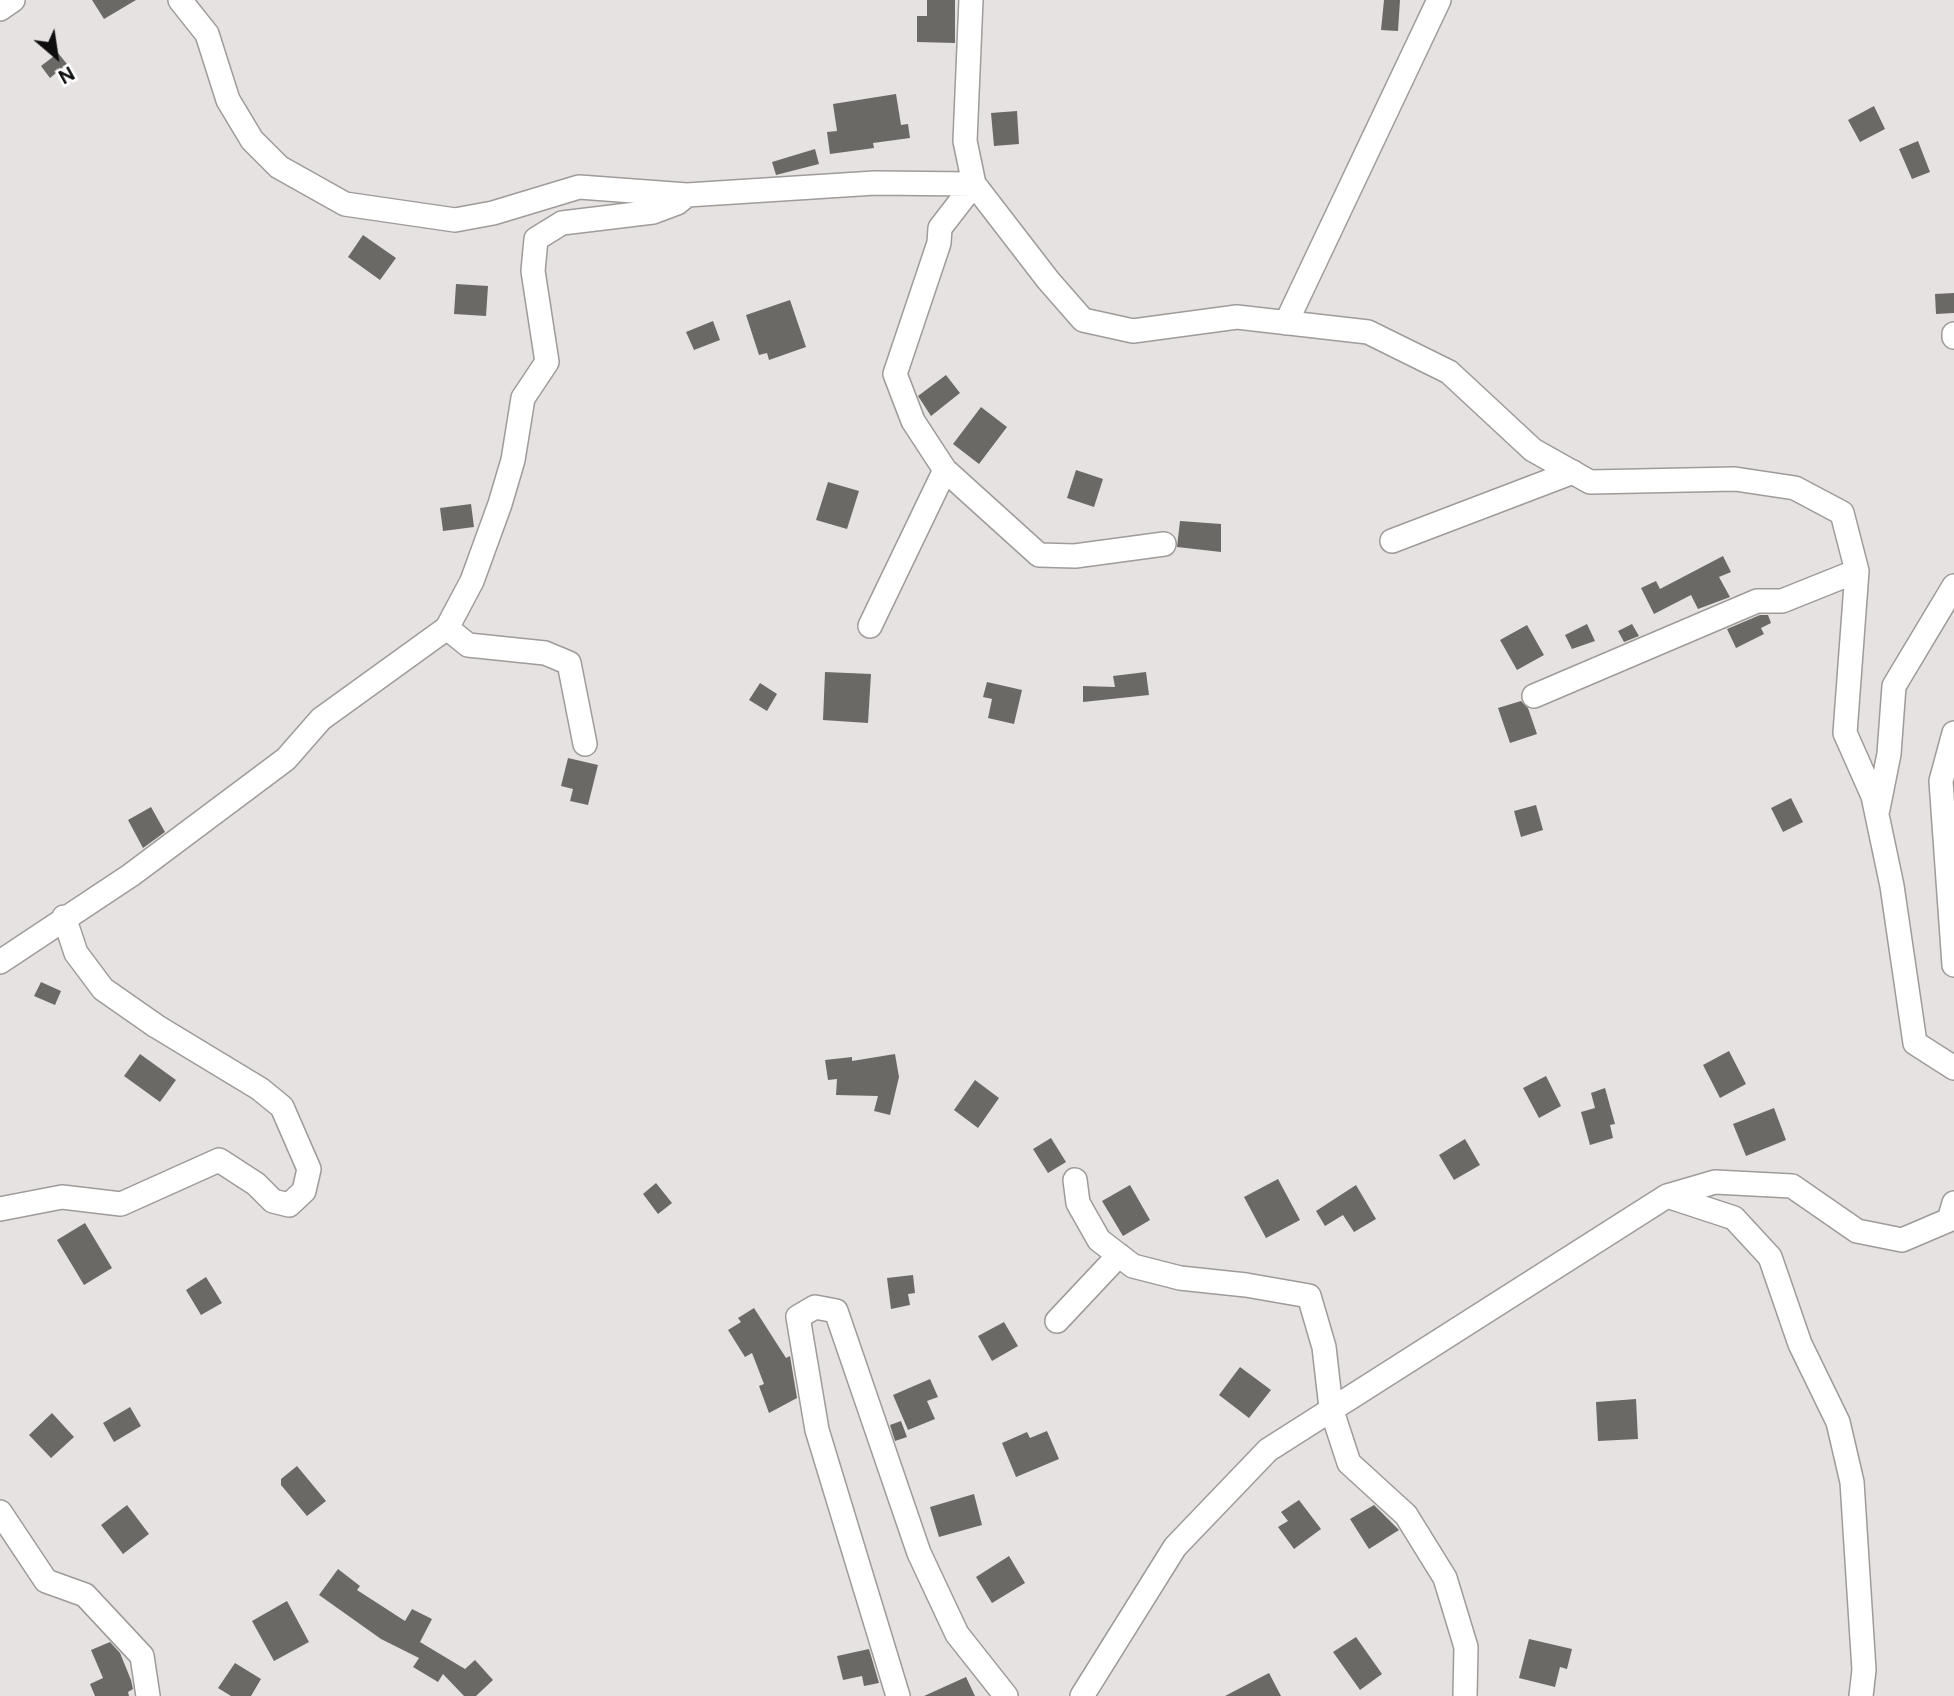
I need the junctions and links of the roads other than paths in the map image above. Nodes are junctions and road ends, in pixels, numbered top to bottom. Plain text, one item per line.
1 (13, 0) edge
2 (180, 0) edge
3 (971, 0) edge
4 (1439, 0) edge
5 (0, 9) edge
6 (974, 184) junction
7 (687, 195) junction
8 (1286, 323) junction
9 (945, 470) junction
10 (1573, 472) junction
11 (1392, 541) dead end
12 (1164, 544) dead end
13 (1857, 571) junction
14 (1954, 586) edge
15 (870, 626) dead end
16 (447, 628) junction
17 (1534, 696) dead end
18 (1954, 733) edge
19 (585, 744) dead end
20 (1877, 815) junction
21 (64, 917) junction
22 (0, 962) edge
23 (1954, 965) edge
24 (1954, 1068) edge
25 (1074, 1180) dead end
26 (1667, 1196) junction
27 (1954, 1203) edge
28 (0, 1209) edge
29 (1119, 1255) junction
30 (1057, 1321) dead end
31 (1331, 1408) junction
32 (0, 1512) edge
33 (148, 1696) edge
34 (898, 1696) edge
35 (1006, 1696) edge
36 (1082, 1696) edge
37 (1465, 1696) edge
38 (1861, 1696) edge

1 - 5 street
2 - 7 street
3 - 6 street
4 - 8 street
6 - 7 street
6 - 8 street
6 - 9 street
7 - 16 street
8 - 10 street
9 - 12 street
9 - 15 street
10 - 11 street
10 - 13 street
13 - 17 street
13 - 20 street
14 - 20 street
16 - 19 street
16 - 21 street
18 - 23 street
20 - 24 street
21 - 22 street
21 - 28 street
25 - 29 street
26 - 27 street
26 - 31 street
26 - 38 street
29 - 30 street
29 - 31 street
31 - 36 street
31 - 37 street
32 - 33 street
34 - 35 street

